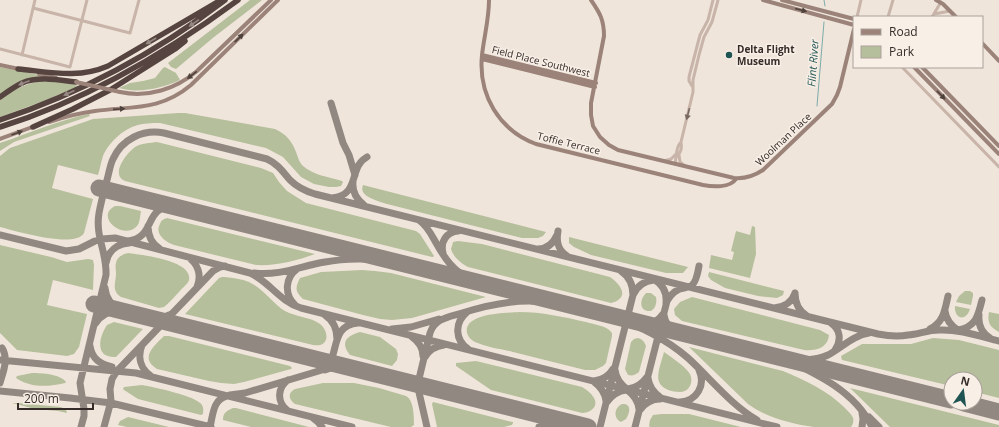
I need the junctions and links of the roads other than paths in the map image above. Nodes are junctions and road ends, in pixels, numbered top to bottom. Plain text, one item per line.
1 (35, 0) edge
2 (87, 0) edge
3 (139, 0) edge
4 (221, 0) edge
5 (225, 0) edge
6 (238, 0) edge
7 (271, 0) edge
8 (489, 0) edge
9 (591, 0) edge
10 (713, 0) edge
11 (718, 0) edge
12 (763, 0) edge
13 (782, 0) edge
14 (861, 0) edge
15 (892, 0) edge
16 (936, 0) edge
17 (277, 1) edge
18 (942, 1) edge
19 (33, 8) junction
20 (950, 11) junction
21 (857, 16) edge
22 (888, 16) edge
23 (933, 16) edge
24 (955, 16) edge
25 (853, 19) edge
26 (82, 20) junction
27 (853, 25) edge
28 (202, 26) junction
29 (853, 36) edge
30 (853, 43) edge
31 (983, 44) edge
32 (850, 47) junction
33 (0, 49) edge
34 (22, 55) junction
35 (482, 57) junction
36 (999, 61) edge
37 (0, 65) edge
38 (903, 68) edge
39 (915, 68) edge
40 (923, 68) edge
41 (18, 69) junction
42 (76, 82) junction
43 (595, 85) junction
44 (692, 87) junction
45 (0, 97) edge
46 (0, 120) edge
47 (33, 127) junction
48 (0, 128) edge
49 (0, 139) edge
50 (999, 146) edge
51 (999, 154) edge
52 (677, 155) junction
53 (663, 161) junction
54 (675, 164) junction
55 (686, 167) junction
56 (999, 167) edge
57 (736, 179) junction

1 - 19 street
2 - 26 street
3 - 26 street
4 -> 41 highway
5 -> 46 highway
6 - 28 highway
7 -> 42 main road, bridge
8 - 35 main road, Toffie Terrace
9 - 43 main road, Woolman Place
10 - 44 street
11 - 44 street
12 -> 27 main road
13 - 25 main road
14 - 21 street
15 - 22 street
16 - 18 main road
47 -> 17 main road
18 - 20 main road
18 - 23 street
19 - 26 street
19 - 34 street
20 - 23 street
20 - 24 main road
26 - 34 street
28 - 47 highway
28 - 48 highway
29 - 32 main road, Woolman Place
30 - 32 street
31 - 36 main road
32 - 57 main road, Woolman Place
33 - 34 street
35 - 43 main road, Field Place Southwest
35 - 57 main road, Toffie Terrace
37 - 41 main road
38 - 56 street
39 -> 51 main road
40 - 50 main road
41 - 42 main road
42 -> 45 highway
43 - 53 main road, Woolman Place
44 -> 52 street
49 -> 47 main road
52 - 53 street
52 - 54 street
52 - 55 street
53 - 54 main road, Woolman Place
54 - 55 main road, Woolman Place
55 - 57 main road, Woolman Place

